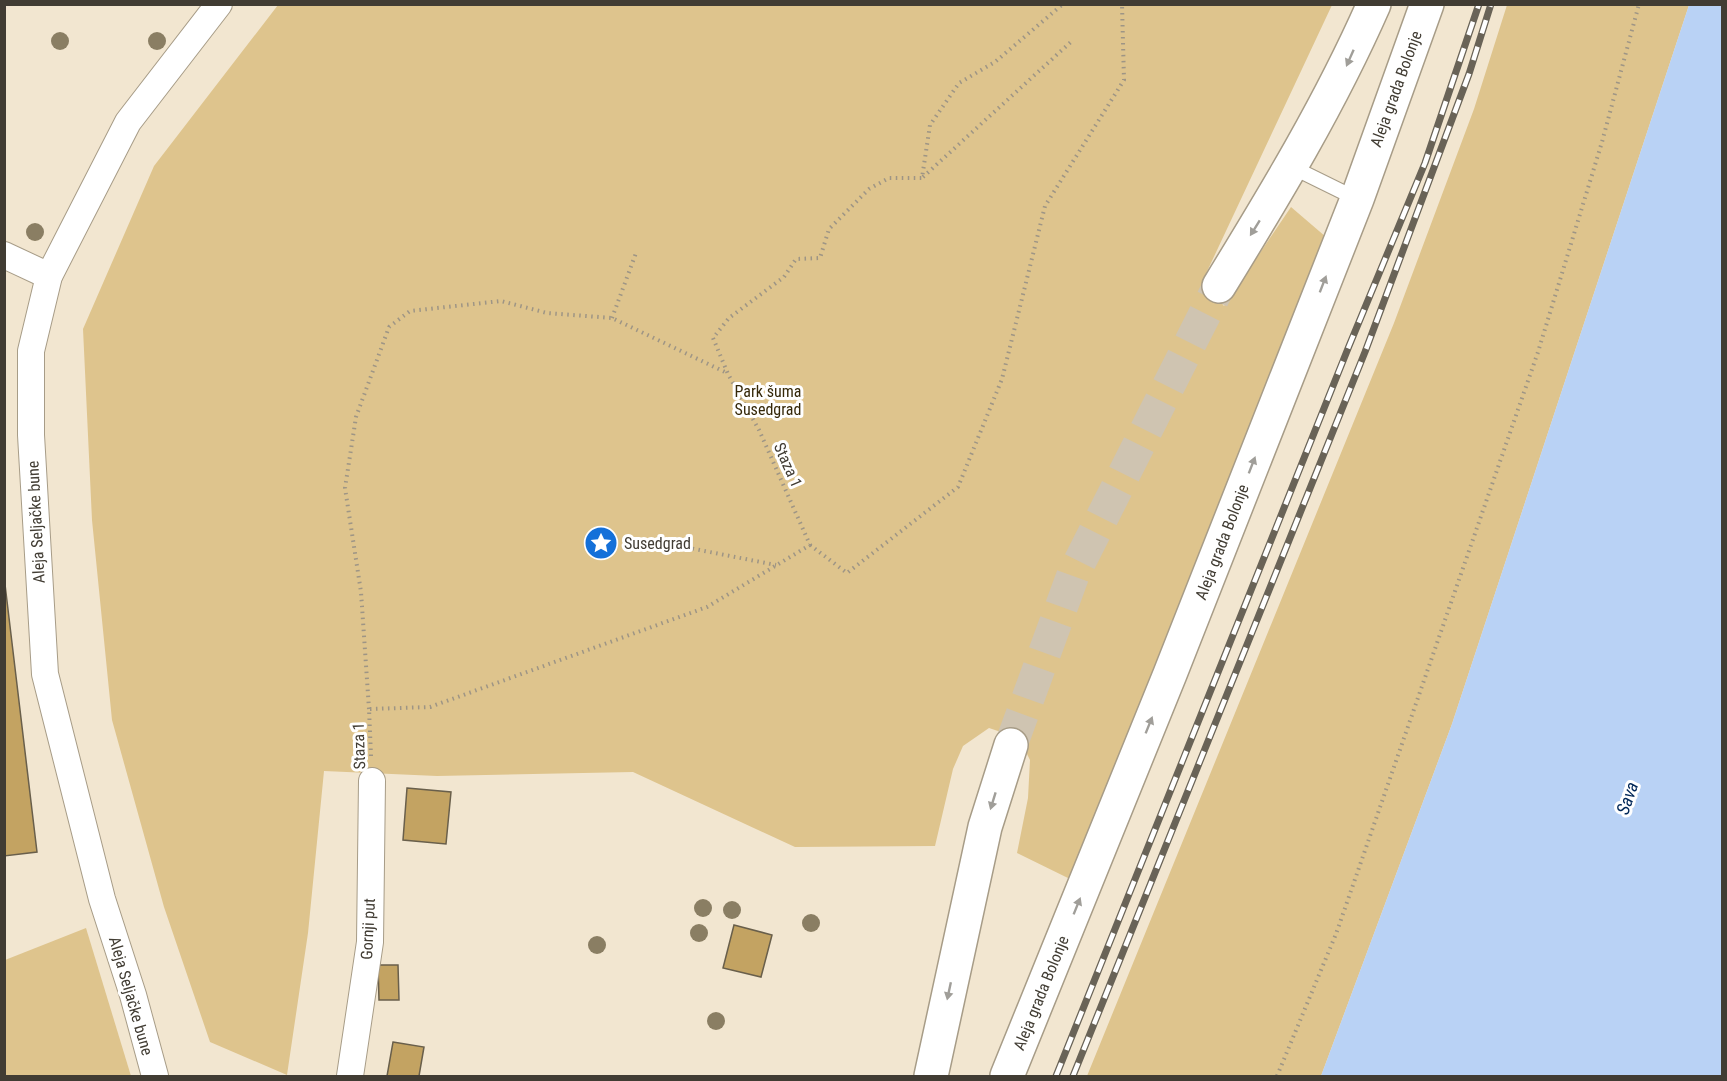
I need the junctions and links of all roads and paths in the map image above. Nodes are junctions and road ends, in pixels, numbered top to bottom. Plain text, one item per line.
1 (219, 4) edge
2 (1063, 4) edge
3 (1122, 4) edge
4 (1374, 4) edge
5 (1427, 4) edge
6 (1639, 4) edge
7 (1073, 40) dead end
8 (1292, 167) junction
9 (922, 178) junction
10 (1357, 199) junction
11 (636, 253) dead end
12 (4, 255) edge
13 (49, 276) junction
14 (1219, 286) tunnel mouth
15 (612, 318) junction
16 (728, 374) junction
17 (669, 544) dead end
18 (810, 545) junction
19 (777, 565) junction
20 (369, 709) junction
21 (1011, 746) tunnel mouth
22 (372, 781) joint
23 (154, 1077) edge
24 (350, 1077) edge
25 (931, 1077) edge
26 (1007, 1077) edge
27 (1277, 1077) edge

1 - 13 street, Aleja Seljačke bune
2 - 9 path
3 - 18 path
4 -> 8 main road
5 - 10 main road, Aleja grada Bolonje
6 - 27 path
7 - 9 path
8 - 10 lane
8 -> 14 main road
9 - 16 path, Staza 1
26 -> 10 main road, Aleja grada Bolonje
11 - 15 path
12 - 13 street
13 - 23 street, Aleja Seljačke bune
15 - 16 path
15 - 20 path
16 - 18 path, Staza 1
17 - 19 path
18 - 19 path, Staza 1
19 - 20 path, Staza 1
20 - 22 path, Staza 1
21 -> 25 main road
22 - 24 street, Gornji put

